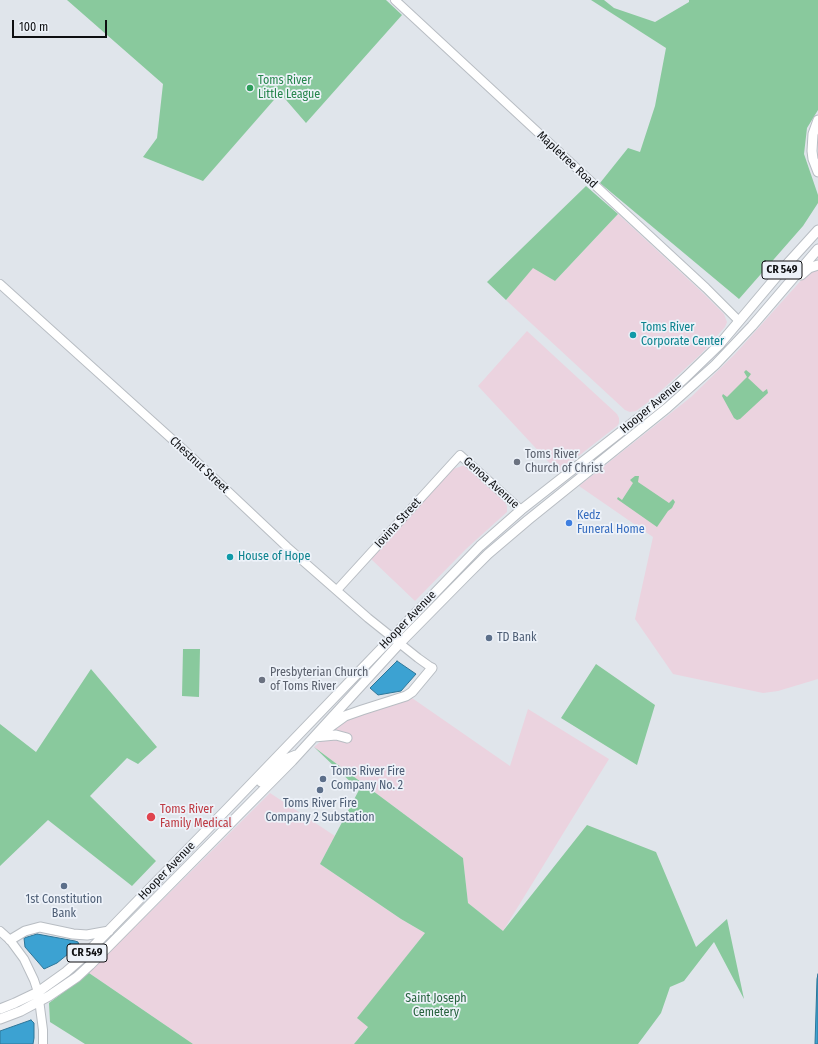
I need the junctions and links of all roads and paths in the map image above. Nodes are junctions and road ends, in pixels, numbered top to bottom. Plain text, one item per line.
1 (395, 0) edge
2 (818, 120) edge
3 (818, 172) edge
4 (818, 230) edge
5 (818, 249) edge
6 (818, 265) edge
7 (0, 284) edge
8 (787, 286) junction
9 (739, 321) junction
10 (460, 455) joint
11 (521, 510) junction
12 (336, 590) junction
13 (391, 638) junction
14 (399, 644) junction
15 (432, 668) joint
16 (314, 737) junction
17 (347, 738) dead end
18 (298, 755) junction
19 (228, 808) junction
20 (0, 931) edge
21 (109, 931) junction
22 (10, 940) junction
23 (38, 992) junction
24 (39, 1002) junction
25 (0, 1009) edge
26 (0, 1019) edge
27 (43, 1044) edge

1 - 9 street, Mapletree Road
2 - 3 main road
4 - 9 main road, Hooper Avenue / CR 549
5 - 8 main road, Hooper Avenue / CR 549
6 - 8 main road
7 - 12 street, Chestnut Street
8 - 14 main road, Hooper Avenue / CR 549
9 - 11 main road, Hooper Avenue / CR 549
10 - 11 street, Genoa Avenue
10 - 12 street, Iovina Street
11 - 13 main road, Hooper Avenue / CR 549
12 - 13 street, Chestnut Street
13 - 14 street, Chestnut Street
13 - 19 main road, Hooper Avenue / CR 549
14 - 15 street, Chestnut Street
14 - 16 main road, Hooper Avenue / CR 549
15 - 16 main road
16 - 17 main road
16 - 18 main road, Hooper Avenue / CR 549
18 - 19 main road
18 - 24 main road, Hooper Avenue / CR 549
19 - 21 main road, Hooper Avenue / CR 549
20 - 22 street
21 - 22 main road
21 - 23 main road, Hooper Avenue / CR 549
22 - 23 street
23 - 24 street
23 - 25 main road, Hooper Avenue / CR 549
24 - 26 main road, Hooper Avenue / CR 549
24 - 27 street

